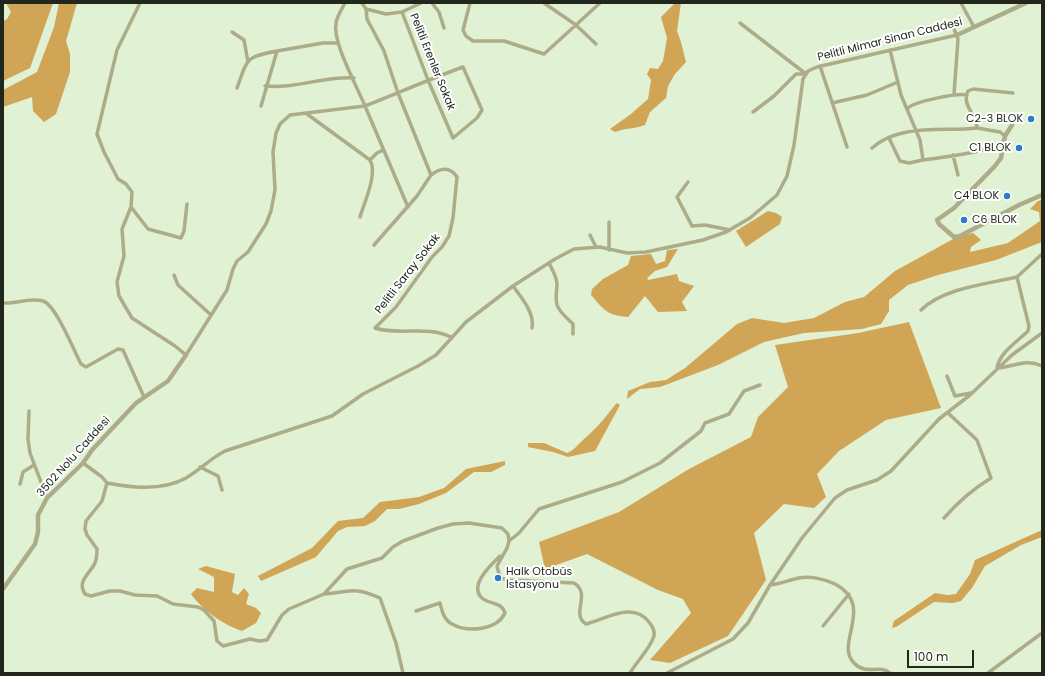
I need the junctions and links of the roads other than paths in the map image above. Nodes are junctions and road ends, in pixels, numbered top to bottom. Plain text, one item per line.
1 (140, 3) edge
2 (345, 3) edge
3 (362, 3) edge
4 (421, 3) edge
5 (432, 3) edge
6 (470, 3) edge
7 (544, 3) edge
8 (600, 3) edge
9 (961, 3) edge
10 (1026, 3) edge
11 (366, 9) junction
12 (402, 12) junction
13 (740, 23) dead end
14 (952, 24) dead end
15 (576, 25) junction
16 (974, 27) junction
17 (444, 28) dead end
18 (232, 32) dead end
19 (957, 35) junction
20 (338, 43) junction
21 (596, 44) dead end
22 (890, 50) junction
23 (277, 51) junction
24 (248, 62) junction
25 (820, 66) junction
26 (806, 74) junction
27 (354, 78) junction
28 (428, 80) junction
29 (898, 82) junction
30 (265, 86) junction
31 (237, 88) dead end
32 (1014, 93) dead end
33 (398, 94) junction
34 (954, 94) junction
35 (967, 95) junction
36 (832, 103) junction
37 (261, 106) dead end
38 (365, 106) junction
39 (908, 108) junction
40 (753, 112) dead end
41 (307, 114) junction
42 (1012, 125) dead end
43 (977, 128) junction
44 (917, 130) junction
45 (1005, 136) junction
46 (889, 138) junction
47 (847, 147) dead end
48 (872, 148) dead end
49 (383, 150) junction
50 (953, 155) junction
51 (370, 160) junction
52 (923, 160) junction
53 (431, 175) junction
54 (958, 175) dead end
55 (688, 182) dead end
56 (1042, 195) edge
57 (187, 204) dead end
58 (131, 207) junction
59 (408, 207) junction
60 (360, 217) dead end
61 (609, 222) dead end
62 (730, 230) junction
63 (590, 235) dead end
64 (374, 245) dead end
65 (596, 247) junction
66 (609, 250) junction
67 (1042, 254) edge
68 (548, 263) junction
69 (174, 275) dead end
70 (1017, 276) junction
71 (513, 286) junction
72 (3, 303) edge
73 (921, 310) dead end
74 (211, 315) junction
75 (532, 328) dead end
76 (573, 334) dead end
77 (1042, 334) edge
78 (451, 337) junction
79 (186, 355) junction
80 (1042, 366) edge
81 (997, 368) junction
82 (947, 376) dead end
83 (760, 385) dead end
84 (972, 393) junction
85 (144, 397) junction
86 (29, 411) dead end
87 (948, 413) junction
88 (83, 463) junction
89 (34, 465) junction
90 (200, 467) junction
91 (107, 483) junction
92 (20, 484) dead end
93 (222, 490) dead end
94 (47, 498) junction
95 (944, 518) dead end
96 (509, 541) junction
97 (507, 549) junction
98 (770, 586) junction
99 (3, 589) edge
100 (324, 594) junction
101 (849, 594) junction
102 (416, 611) dead end
103 (823, 626) dead end
104 (1042, 634) edge
105 (403, 673) edge
106 (630, 673) edge
107 (667, 673) edge
108 (890, 673) edge
109 (988, 673) edge

1 - 58 street
2 - 20 street
3 - 11 street
4 - 12 street, Pelitli Erenler Sokak
5 - 17 street
6 - 15 street
7 - 15 street
8 - 15 street
9 - 16 street
10 - 16 street, Pelitli Mimar Sinan Caddesi
11 - 12 street
11 - 33 street
12 - 28 street, Pelitli Erenler Sokak
13 - 26 street
14 - 19 street
15 - 21 street
16 - 19 street, Pelitli Mimar Sinan Caddesi
18 - 24 street
19 - 22 street, Pelitli Mimar Sinan Caddesi
19 - 34 street
20 - 23 street
20 - 27 street
22 - 25 street, Pelitli Mimar Sinan Caddesi
22 - 29 street
23 - 24 street
23 - 30 street
24 - 31 street
25 - 26 street, Pelitli Mimar Sinan Caddesi
25 - 36 street
26 - 40 street, Pelitli Mimar Sinan Caddesi
26 - 62 street
27 - 30 street
27 - 38 street
28 - 28 street, Pelitli Erenler Sokak
28 - 33 street
29 - 36 street
29 - 39 street
30 - 37 street
32 - 35 street
33 - 38 street
33 - 53 street
34 - 35 street
34 - 39 street
35 - 43 street
36 - 47 street
38 - 41 street
38 - 49 street
39 - 44 street
41 - 51 street
41 - 74 street
42 - 45 street
43 - 44 street
43 - 45 street
44 - 46 street
44 - 52 street
45 - 50 street
45 - 56 street
46 - 48 street
46 - 52 street
49 - 51 street
49 - 59 street
50 - 52 street
50 - 54 street
51 - 60 street
53 - 59 street
53 - 78 street, Pelitli Saray Sokak
55 - 62 street
57 - 58 street
58 - 79 street
59 - 64 street
61 - 66 street
62 - 66 street
63 - 65 street
65 - 66 street
65 - 68 street
67 - 70 street
68 - 71 street
68 - 76 street
69 - 74 street
70 - 73 street
70 - 81 street
71 - 75 street
71 - 78 street
72 - 85 street
74 - 79 street
77 - 81 street
78 - 90 street
79 - 85 street, 3502 Nolu Caddesi
80 - 81 street
81 - 84 street
82 - 84 street
83 - 96 street
84 - 87 street
85 - 88 street, 3502 Nolu Caddesi
86 - 89 street
87 - 95 street
87 - 98 street
88 - 91 street
88 - 94 street, 3502 Nolu Caddesi
89 - 92 street
89 - 94 street
90 - 91 street
90 - 93 street
91 - 100 street
94 - 99 street, 3502 Nolu Caddesi
96 - 97 street
96 - 100 street
97 - 102 street
97 - 106 street
98 - 101 street
98 - 107 street
100 - 105 street
101 - 103 street
101 - 108 street
104 - 109 street

